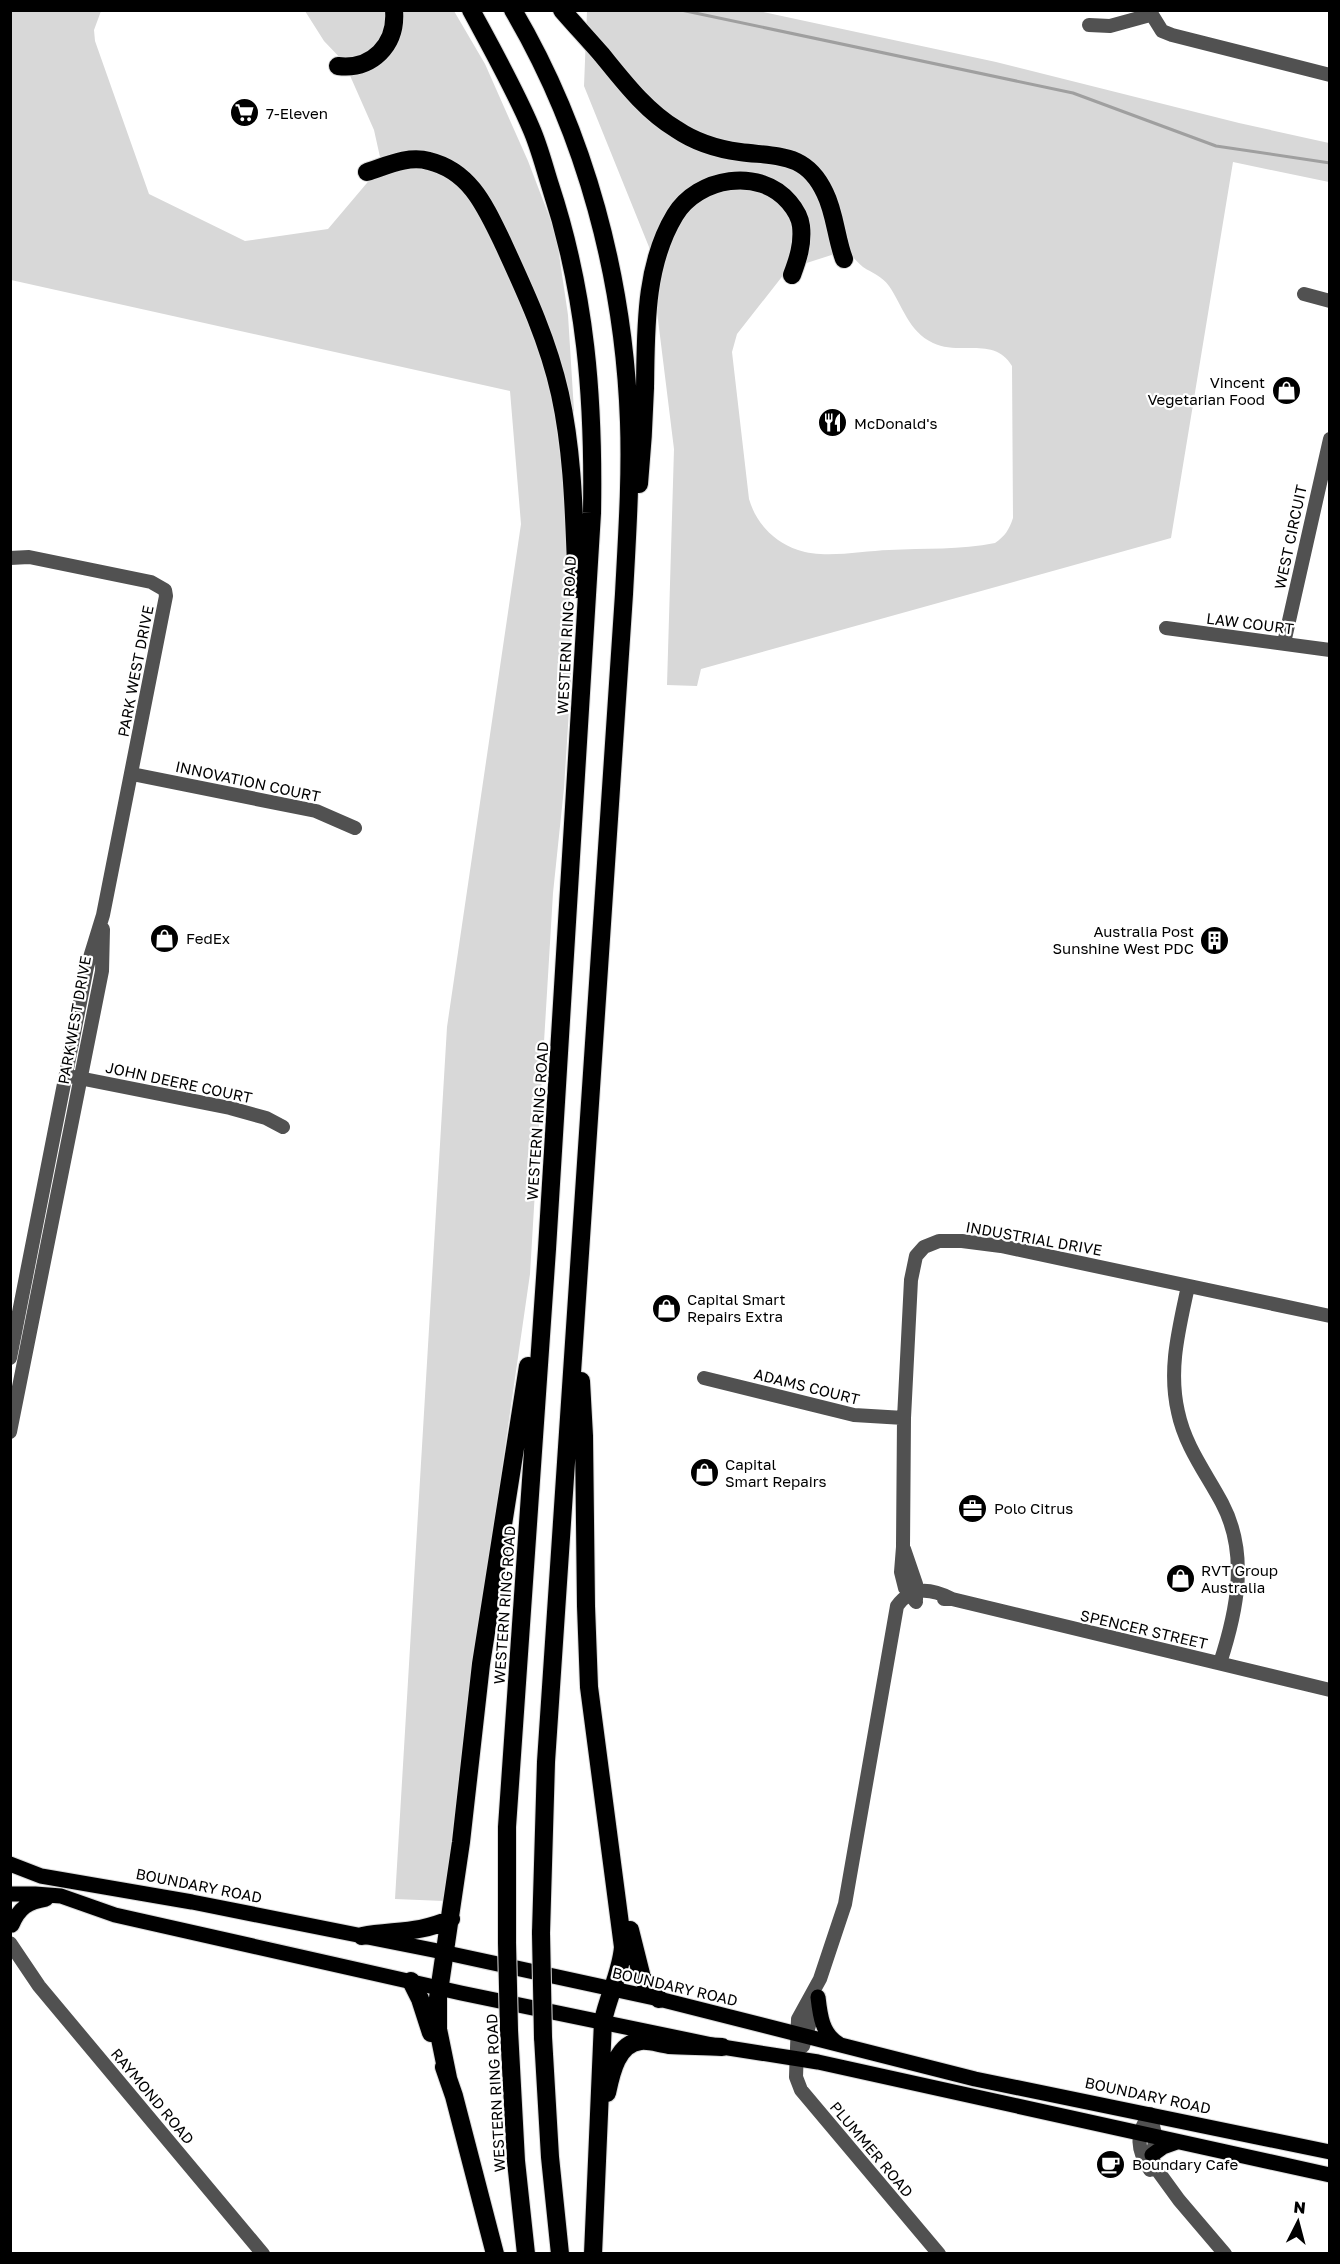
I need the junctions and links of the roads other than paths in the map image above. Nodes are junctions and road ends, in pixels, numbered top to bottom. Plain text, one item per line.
1 (394, 10) edge
2 (471, 10) edge
3 (513, 10) edge
4 (562, 10) edge
5 (1149, 13) edge
6 (1089, 25) dead end
7 (338, 66) dead end
8 (1329, 75) edge
9 (367, 172) dead end
10 (844, 259) dead end
11 (792, 275) dead end
12 (1304, 294) dead end
13 (1329, 301) edge
14 (1329, 439) edge
15 (10, 558) edge
16 (1166, 628) dead end
17 (1284, 643) junction
18 (1329, 650) edge
19 (581, 689) junction
20 (615, 740) junction
21 (132, 774) junction
22 (355, 828) dead end
23 (103, 915) junction
24 (66, 1076) junction
25 (81, 1079) junction
26 (283, 1127) dead end
27 (547, 1249) junction
28 (1188, 1286) junction
29 (576, 1314) junction
30 (1329, 1316) edge
31 (10, 1358) edge
32 (704, 1378) dead end
33 (904, 1419) junction
34 (10, 1432) edge
35 (914, 1596) junction
36 (1220, 1663) junction
37 (1329, 1690) edge
38 (606, 1813) junction
39 (10, 1864) edge
40 (10, 1894) edge
41 (61, 1896) junction
42 (451, 1919) junction
43 (11, 1923) edge
44 (362, 1936) junction
45 (10, 1942) edge
46 (446, 1953) junction
47 (21, 1958) junction
48 (820, 1978) junction
49 (411, 1981) junction
50 (440, 1988) junction
51 (611, 1989) junction
52 (818, 1997) junction
53 (658, 1999) junction
54 (603, 2021) junction
55 (802, 2036) junction
56 (840, 2045) junction
57 (722, 2047) junction
58 (798, 2059) junction
59 (448, 2078) junction
60 (1149, 2114) junction
61 (600, 2121) junction
62 (1156, 2138) junction
63 (1139, 2142) junction
64 (1177, 2142) junction
65 (1329, 2152) edge
66 (1329, 2175) edge
67 (263, 2253) edge
68 (495, 2253) edge
69 (526, 2253) edge
70 (560, 2253) edge
71 (593, 2253) edge
72 (939, 2253) edge
73 (1225, 2253) edge

1 - 7 highway
2 - 19 highway, WESTERN RING ROAD
3 - 20 highway
4 - 10 highway
5 - 6 street
5 - 8 street
9 - 19 highway
11 - 20 highway
12 - 13 street
14 - 17 street, WEST CIRCUIT
15 - 21 street, PARK WEST DRIVE
16 - 17 street, LAW COURT
17 - 18 street, LAW COURT
19 - 27 highway, WESTERN RING ROAD
20 - 29 highway
21 - 22 street, INNOVATION COURT
21 - 23 street, PARK WEST DRIVE
23 - 24 street, PARKWEST DRIVE
23 - 25 street, PARKWEST DRIVE
24 - 25 street, JOHN DEERE COURT
24 - 31 street, PARKWEST DRIVE
25 - 26 street, JOHN DEERE COURT
25 - 34 street, PARKWEST DRIVE
27 - 42 highway
27 - 69 highway, WESTERN RING ROAD, bridge
28 - 30 street, INDUSTRIAL DRIVE
28 - 33 street, INDUSTRIAL DRIVE
28 - 36 street
29 - 38 highway
29 - 70 highway, bridge
32 - 33 street, ADAMS COURT
33 - 35 street, INDUSTRIAL DRIVE
35 - 36 street, SPENCER STREET
35 - 48 street
36 - 37 street, SPENCER STREET
38 - 51 highway
38 - 53 highway
39 - 44 main road, BOUNDARY ROAD
40 - 41 main road
41 - 43 main road
41 - 49 main road
42 - 44 highway
42 - 46 highway
43 - 47 street, RAYMOND ROAD
44 - 46 main road, BOUNDARY ROAD
45 - 47 street, RAYMOND ROAD
46 - 50 highway
46 - 51 main road, BOUNDARY ROAD
47 - 67 street, RAYMOND ROAD
48 - 52 street
48 - 55 street
49 - 50 main road
49 - 59 highway
50 - 54 main road
50 - 59 highway
51 - 53 main road, BOUNDARY ROAD
51 - 54 highway
52 - 55 street
52 - 56 main road
53 - 55 main road, BOUNDARY ROAD
54 - 57 main road
54 - 61 highway
55 - 56 main road, BOUNDARY ROAD
55 - 58 street, PLUMMER ROAD
56 - 60 main road, BOUNDARY ROAD
57 - 58 main road
57 - 61 highway
58 - 63 main road
58 - 72 street, PLUMMER ROAD
59 - 68 highway
60 - 62 street
60 - 63 street
60 - 65 main road, BOUNDARY ROAD
61 - 71 highway
62 - 63 main road
62 - 64 main road
63 - 64 main road
63 - 73 street
64 - 66 main road

